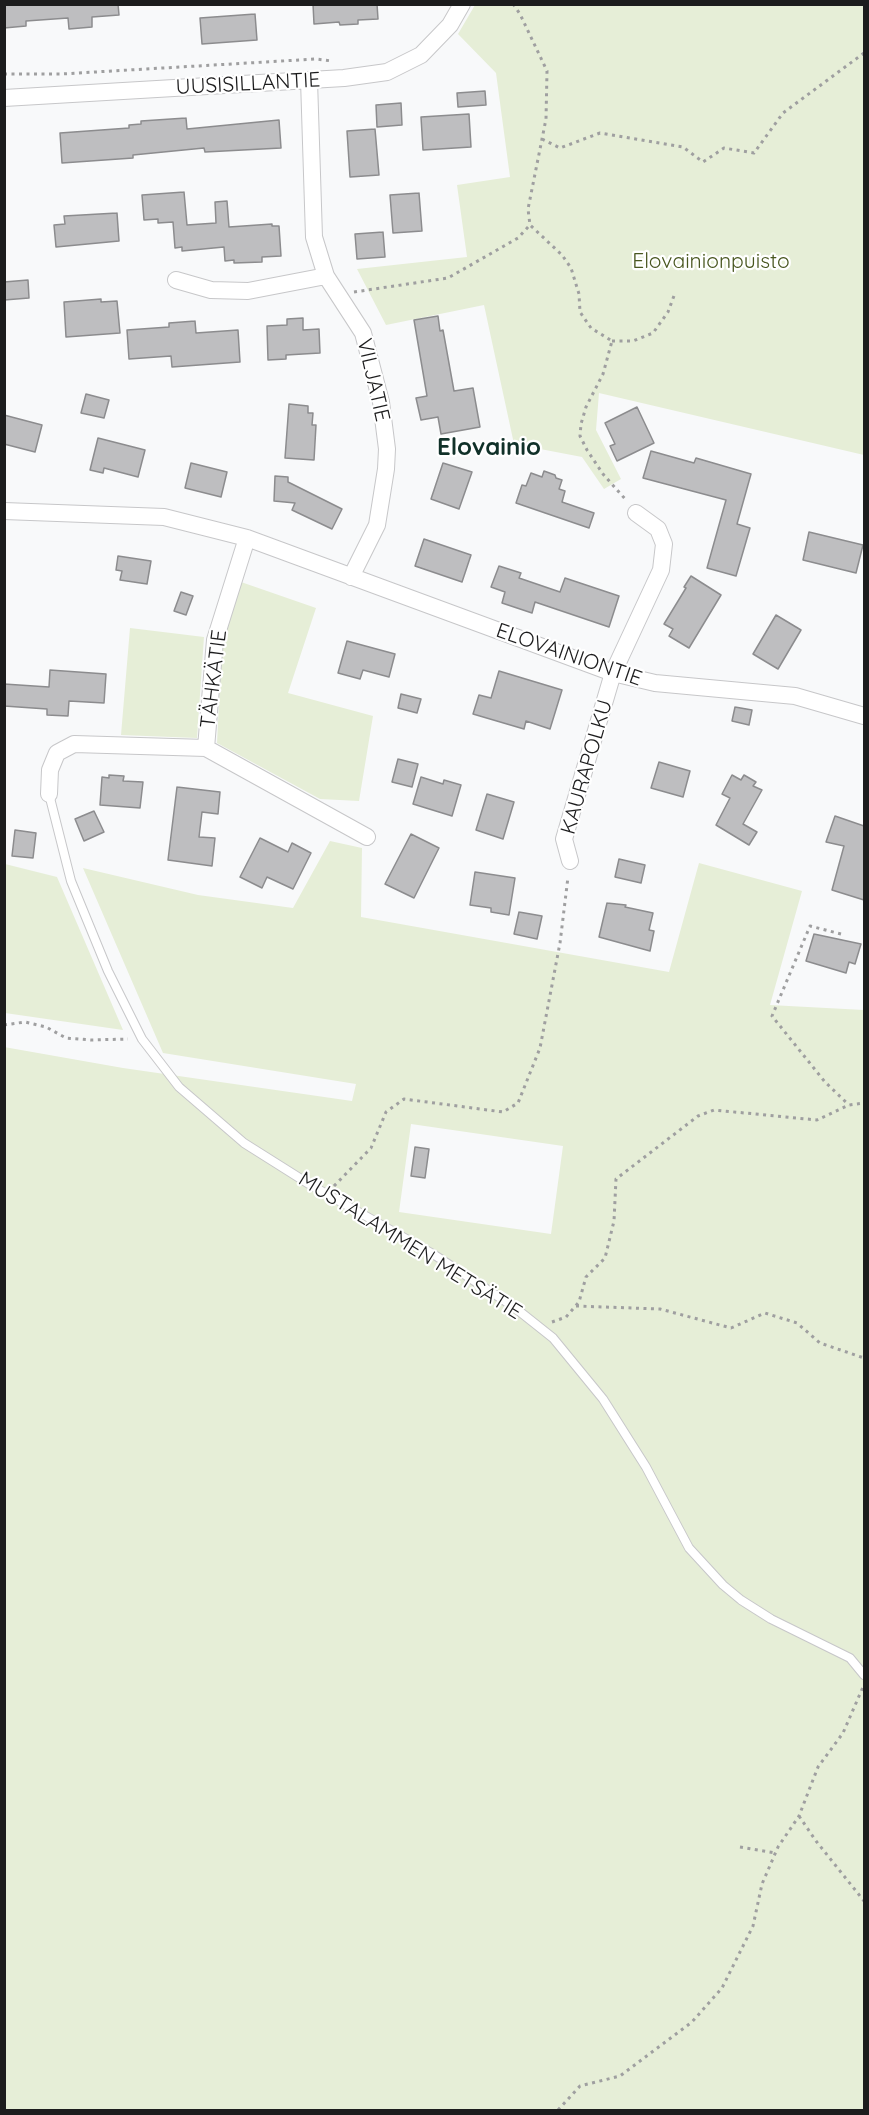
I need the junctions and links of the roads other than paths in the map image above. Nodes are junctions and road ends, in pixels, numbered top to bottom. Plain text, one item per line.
1 (462, 4) edge
2 (309, 80) junction
3 (4, 98) edge
4 (326, 276) junction
5 (176, 280) dead end
6 (4, 511) edge
7 (636, 513) road end
8 (247, 538) junction
9 (351, 577) junction
10 (613, 673) junction
11 (864, 716) edge
12 (206, 748) junction
13 (49, 794) joint
14 (367, 837) dead end
15 (570, 861) road end
16 (864, 1675) edge

1 - 2 street, UUSISILLANTIE
2 - 3 street, UUSISILLANTIE
2 - 4 street, VILJATIE
4 - 5 street
4 - 9 street, VILJATIE
6 - 8 street, ELOVAINIONTIE
7 - 10 street, KAURAPOLKU
8 - 9 street, ELOVAINIONTIE
8 - 12 street, TÄHKÄTIE
9 - 10 street, ELOVAINIONTIE
10 - 11 street, ELOVAINIONTIE
10 - 15 street, KAURAPOLKU
12 - 13 street
12 - 14 street, TÄHKÄTIE
13 - 16 lane, MUSTALAMMEN METSÄTIE

